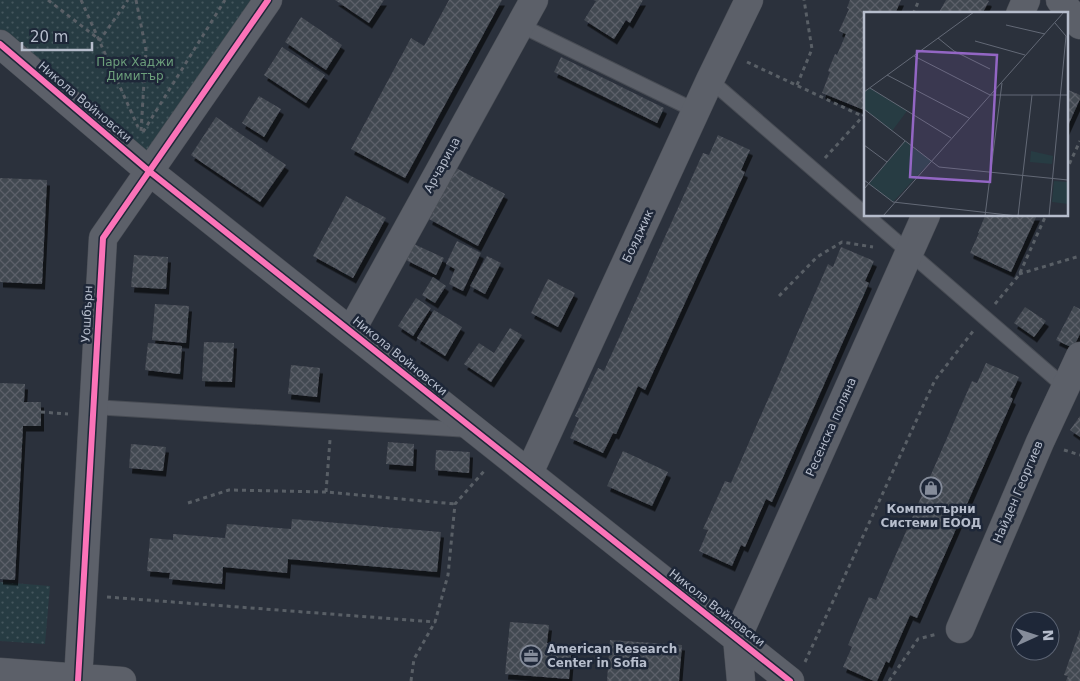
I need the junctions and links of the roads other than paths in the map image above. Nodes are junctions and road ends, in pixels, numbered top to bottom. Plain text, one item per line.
1 (268, 0) edge
2 (534, 0) edge
3 (748, 0) edge
4 (1026, 0) edge
5 (1060, 0) edge
6 (1021, 12) edge
7 (520, 25) junction
8 (1080, 25) edge
9 (0, 44) edge
10 (710, 80) junction
11 (696, 111) junction
12 (149, 171) junction
13 (864, 212) edge
14 (868, 216) edge
15 (926, 216) edge
16 (909, 252) junction
17 (351, 331) junction
18 (1080, 356) edge
19 (1066, 387) junction
20 (93, 407) junction
21 (475, 430) junction
22 (529, 473) junction
23 (960, 629) road end
24 (737, 638) junction
25 (0, 672) edge
26 (798, 672) edge
27 (78, 679) edge
28 (122, 681) edge
29 (741, 681) edge

1 - 12 street, Уошбърн
2 - 7 street, Арчарица
3 - 10 street, Бояджик
4 - 6 street
5 - 8 street
7 - 11 lane
7 - 17 street, Арчарица
9 - 12 street, Никола Войновски
10 - 11 street, Бояджик
10 - 13 lane
11 - 22 street, Бояджик
12 - 17 street, Никола Войновски
12 - 20 street, Уошбърн
14 - 16 lane
15 - 16 street, Ресенска поляна
16 - 19 lane
16 - 24 street, Ресенска поляна
17 - 21 street, Никола Войновски
18 - 19 street, Найден Георгиев
19 - 23 street, Найден Георгиев
20 - 21 lane
20 - 27 street, Уошбърн
21 - 22 street, Никола Войновски
22 - 24 street, Никола Войновски
24 - 26 street, Никола Войновски
24 - 29 street
25 - 27 street
27 - 28 street

